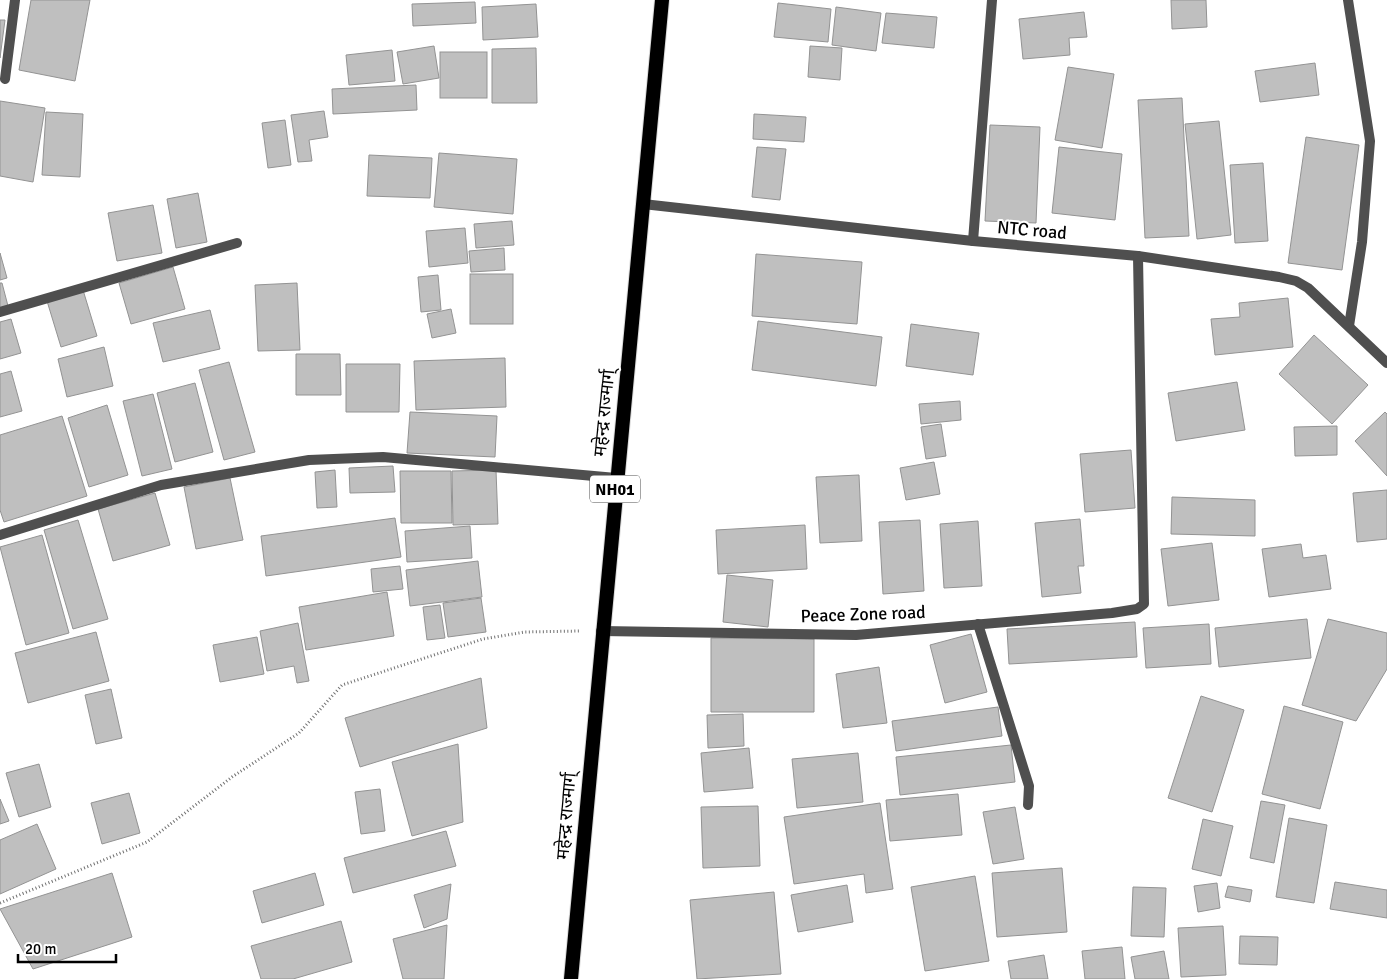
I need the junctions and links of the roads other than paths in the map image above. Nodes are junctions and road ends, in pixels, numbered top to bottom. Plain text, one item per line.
1 (16, 0) edge
2 (662, 0) edge
3 (992, 0) edge
4 (1348, 0) edge
5 (5, 79) dead end
6 (643, 204) junction
7 (973, 241) junction
8 (237, 243) dead end
9 (1138, 256) junction
10 (0, 312) edge
11 (1349, 326) junction
12 (1387, 363) edge
13 (616, 478) junction
14 (0, 535) edge
15 (978, 624) junction
16 (601, 631) junction
17 (1028, 805) dead end
18 (571, 979) edge

1 - 5 street
2 - 6 highway, महेन्द्र राज्मार्ग् / NH01
3 - 7 street
4 - 11 street
6 - 7 street, NTC road
6 - 13 highway, महेन्द्र राज्मार्ग् / NH01
7 - 9 street, NTC road
8 - 10 street
9 - 11 street, NTC road
9 - 15 street, Peace Zone road
11 - 12 street, NTC road
13 - 14 street
13 - 16 highway, महेन्द्र राज्मार्ग् / NH01
15 - 16 street, Peace Zone road
15 - 17 street
16 - 18 highway, महेन्द्र राज्मार्ग् / NH01

